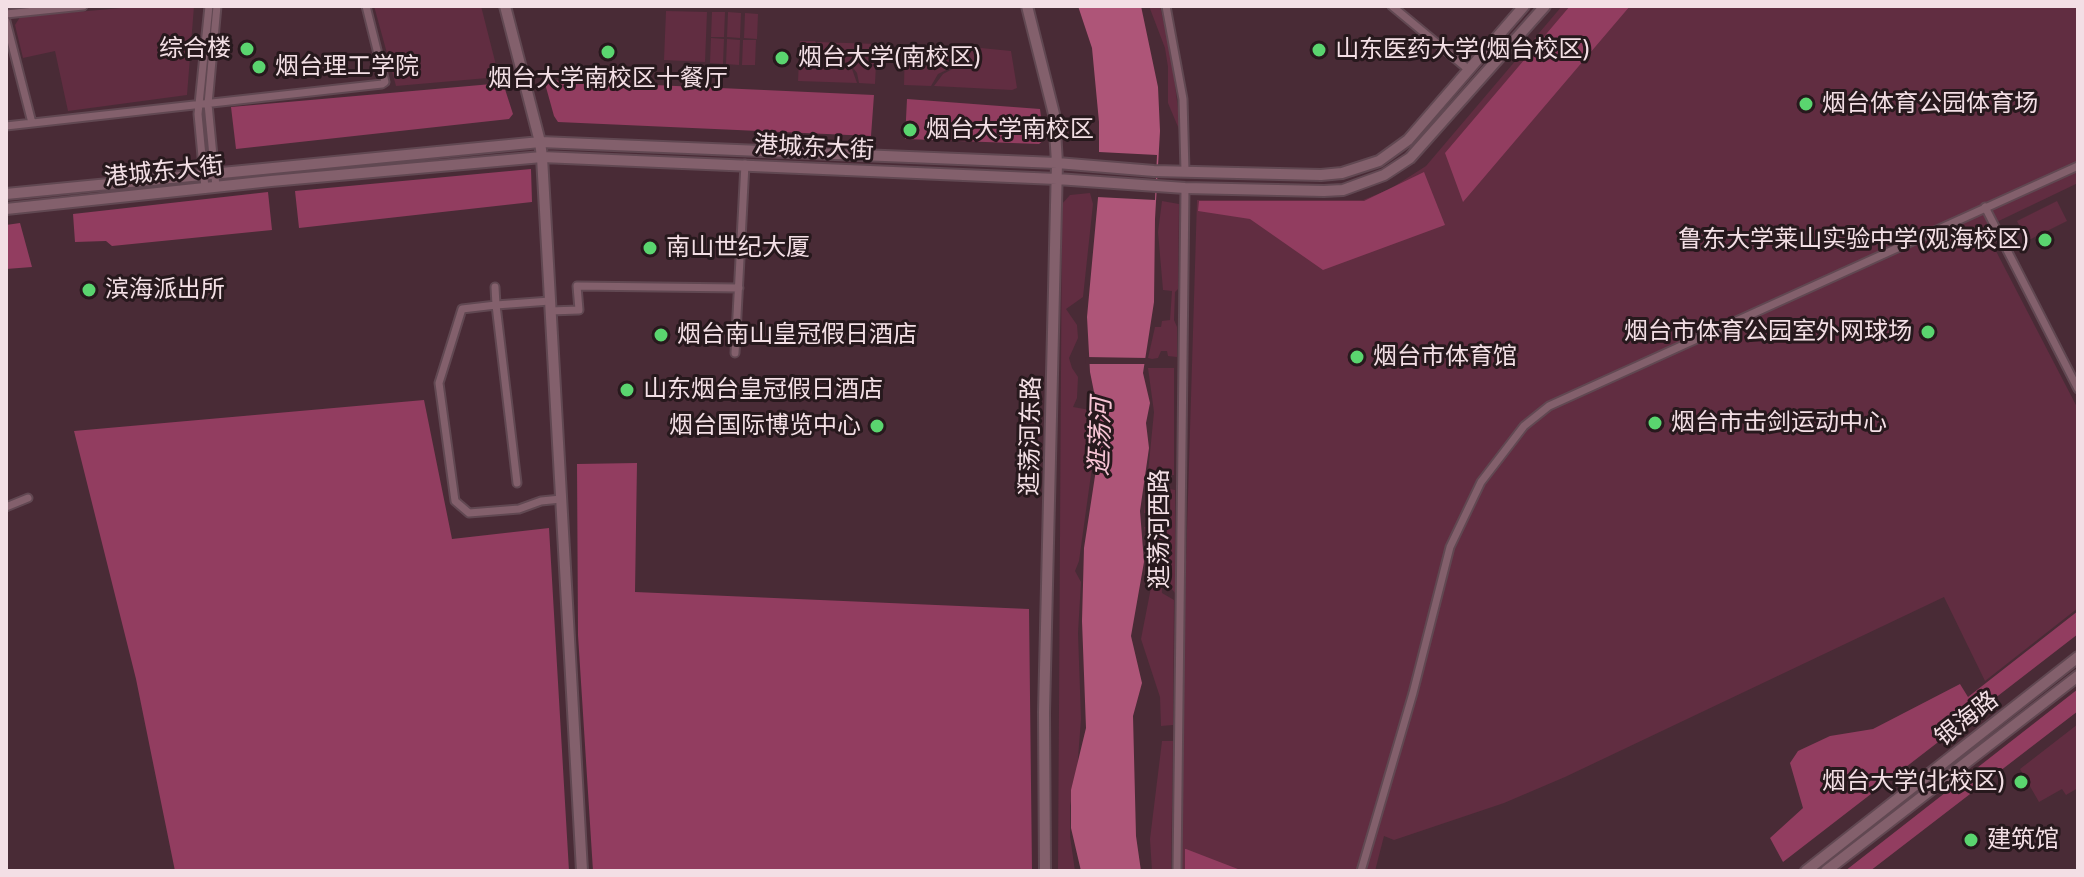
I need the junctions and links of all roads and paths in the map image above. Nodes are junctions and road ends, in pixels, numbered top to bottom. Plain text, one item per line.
1 (83, 6) edge
2 (209, 6) edge
3 (217, 6) edge
4 (366, 6) edge
5 (505, 6) edge
6 (1027, 6) edge
7 (1166, 6) edge
8 (1392, 6) edge
9 (1524, 6) edge
10 (1545, 6) edge
11 (6, 14) edge
12 (6, 21) edge
13 (1469, 70) junction
14 (203, 105) junction
15 (32, 123) junction
16 (6, 126) edge
17 (540, 142) junction
18 (542, 157) junction
19 (888, 157) junction
20 (1057, 163) junction
21 (745, 164) junction
22 (2078, 166) edge
23 (1185, 171) junction
24 (209, 172) junction
25 (887, 172) junction
26 (1057, 179) junction
27 (210, 188) junction
28 (1185, 188) junction
29 (6, 194) edge
30 (1985, 207) junction
31 (6, 209) edge
32 (495, 287) dead end
33 (739, 288) junction
34 (496, 305) junction
35 (550, 306) junction
36 (735, 353) dead end
37 (2078, 389) edge
38 (517, 483) dead end
39 (28, 498) dead end
40 (561, 499) junction
41 (6, 507) edge
42 (2078, 657) edge
43 (2078, 676) edge
44 (582, 871) edge
45 (1045, 871) edge
46 (1177, 871) edge
47 (1361, 871) edge
48 (1806, 871) edge
49 (1826, 871) edge

1 - 11 street
2 - 14 street
3 - 14 street
4 - 14 street
5 - 17 main road
6 - 20 main road, 逛荡河东路
7 - 23 street
8 - 13 street
9 - 13 main road, 港城东大街
10 - 28 main road, 港城东大街
12 - 15 street
13 - 23 main road, 港城东大街
14 - 15 street
14 - 24 street
15 - 16 street
17 - 18 main road
17 - 19 main road, 港城东大街
17 - 24 main road, 港城东大街
18 - 21 main road, 港城东大街
18 - 27 main road, 港城东大街
18 - 35 main road
19 - 20 main road, 港城东大街
19 - 25 main road
20 - 23 main road, 港城东大街
20 - 26 main road, 逛荡河东路
21 - 25 main road, 港城东大街
21 - 33 street
22 - 30 street
24 - 27 street
24 - 29 main road, 港城东大街
25 - 26 main road, 港城东大街
26 - 28 main road, 港城东大街
26 - 45 main road, 逛荡河东路
27 - 31 main road, 港城东大街
28 - 46 street, 逛荡河西路
30 - 37 street
30 - 47 street
32 - 34 street
33 - 35 street
33 - 36 street
34 - 35 street
34 - 38 street
34 - 40 street
35 - 40 main road
39 - 41 street
40 - 44 main road
42 - 48 main road, 银海路
43 - 49 main road, 银海路

